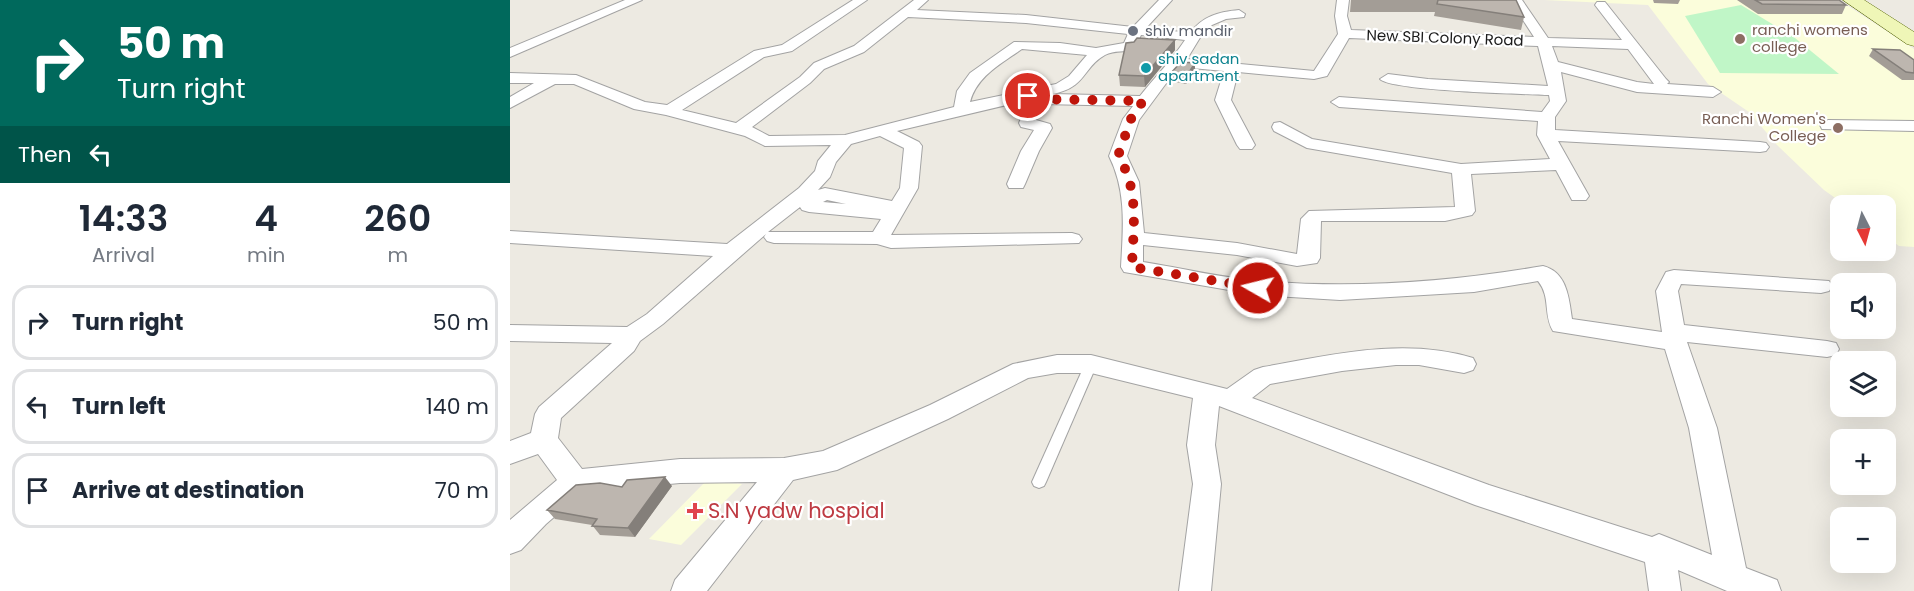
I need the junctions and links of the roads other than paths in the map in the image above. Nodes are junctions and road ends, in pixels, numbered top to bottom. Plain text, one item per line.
1 (636, 0) edge
2 (861, 0) edge
3 (922, 0) edge
4 (1166, 0) edge
5 (1342, 0) edge
6 (1516, 0) edge
7 (1852, 0) edge
8 (1601, 5) dead end
9 (905, 13) junction
10 (1239, 14) dead end
11 (1136, 32) junction
12 (1345, 34) junction
13 (1192, 37) junction
14 (1914, 39) edge
15 (1544, 42) junction
16 (1632, 45) junction
17 (510, 53) edge
18 (1098, 53) junction
19 (1178, 62) junction
20 (1552, 64) junction
21 (1232, 67) junction
22 (510, 78) edge
23 (552, 79) junction
24 (1388, 79) dead end
25 (1661, 82) dead end
26 (1555, 91) junction
27 (1713, 92) dead end
28 (1037, 96) junction
29 (1143, 101) junction
30 (1339, 102) dead end
31 (510, 103) edge
32 (973, 107) junction
33 (670, 110) junction
34 (1547, 117) junction
35 (1828, 125) dead end
36 (1280, 127) dead end
37 (1913, 127) edge
38 (739, 129) junction
39 (884, 131) junction
40 (1546, 135) junction
41 (844, 140) junction
42 (1246, 145) dead end
43 (1760, 147) dead end
44 (1562, 164) junction
45 (1461, 169) junction
46 (1016, 184) dead end
47 (1579, 196) dead end
48 (510, 237) edge
49 (774, 237) dead end
50 (879, 238) junction
51 (1133, 238) junction
52 (1072, 239) dead end
53 (732, 251) junction
54 (1821, 286) dead end
55 (510, 333) edge
56 (632, 335) junction
57 (1675, 337) junction
58 (1827, 349) dead end
59 (1091, 364) junction
60 (1464, 364) dead end
61 (1219, 397) junction
62 (544, 440) junction
63 (510, 453) edge
64 (784, 470) junction
65 (576, 481) junction
66 (1039, 482) dead end
67 (510, 540) edge
68 (1659, 549) junction
69 (1732, 578) junction
70 (687, 591) edge
71 (1195, 591) edge
72 (1665, 591) edge
73 (1765, 591) edge

1 - 17 street
2 - 33 street
3 - 9 street
4 - 11 street
5 - 12 street, New SBI Colony Road
6 - 15 street
7 - 14 main road
8 - 16 street
9 - 11 street
9 - 38 street
10 - 13 street
11 - 13 street
11 - 18 street
12 - 15 street, New SBI Colony Road
12 - 21 street
13 - 19 street
15 - 16 street, New SBI Colony Road
15 - 20 street
16 - 25 street
18 - 28 street
18 - 32 street
19 - 21 street
19 - 29 street
20 - 26 street
20 - 27 street
21 - 42 street
22 - 23 street
23 - 31 street
23 - 33 street
24 - 26 street
26 - 34 street
28 - 29 street
28 - 32 street
28 - 46 street
29 - 51 street
30 - 34 street
32 - 39 street
33 - 38 street
34 - 40 street
35 - 37 street
36 - 45 street
38 - 41 street
39 - 41 street
39 - 50 street
40 - 43 street
40 - 44 street
41 - 53 street
44 - 45 street
44 - 47 street
45 - 51 street
48 - 53 street
49 - 50 street
50 - 52 street
51 - 57 street
53 - 56 street
54 - 57 street
55 - 56 street
56 - 62 street
57 - 58 street
57 - 69 street
59 - 61 street
59 - 64 street
59 - 66 lane
60 - 61 street
61 - 68 street
61 - 71 street
62 - 63 street
62 - 65 street
64 - 65 street
64 - 70 street
65 - 67 street
68 - 69 street
68 - 72 street
69 - 73 street

